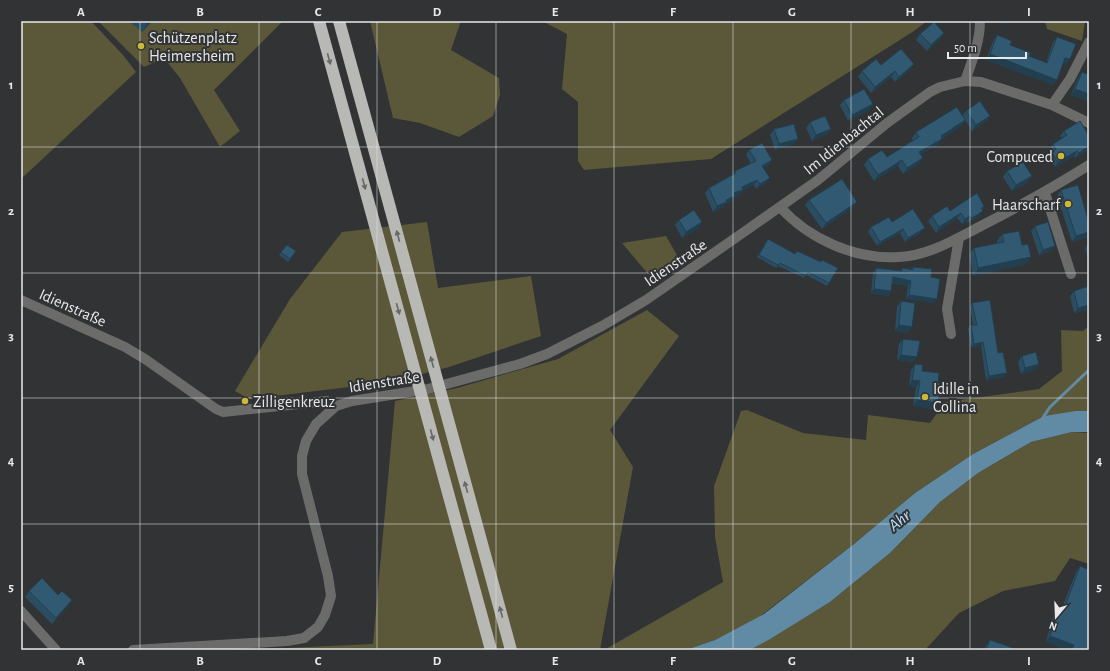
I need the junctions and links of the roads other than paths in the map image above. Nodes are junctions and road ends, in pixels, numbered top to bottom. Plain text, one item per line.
1 (319, 21) edge
2 (339, 21) edge
3 (980, 21) edge
4 (1089, 42) edge
5 (965, 81) junction
6 (1052, 104) junction
7 (1089, 123) edge
8 (1089, 165) edge
9 (1045, 193) junction
10 (780, 207) junction
11 (744, 232) joint
12 (958, 238) junction
13 (1071, 274) dead end
14 (21, 300) edge
15 (951, 334) dead end
16 (336, 406) junction
17 (21, 611) edge
18 (56, 650) edge
19 (133, 650) edge
20 (491, 650) edge
21 (511, 650) edge

1 -> 20 highway, bridge
21 -> 2 highway, bridge
3 - 5 street
4 - 6 street
5 - 6 street, Im Idienbachtal
5 - 10 street, Im Idienbachtal
6 - 7 street, Im Idienbachtal
8 - 9 street
9 - 12 street
9 - 13 street
10 - 11 street, Im Idienbachtal
10 - 12 street
11 - 16 street, Idienstraße
12 - 15 street
14 - 16 street, Idienstraße
16 - 19 street
17 - 18 street

